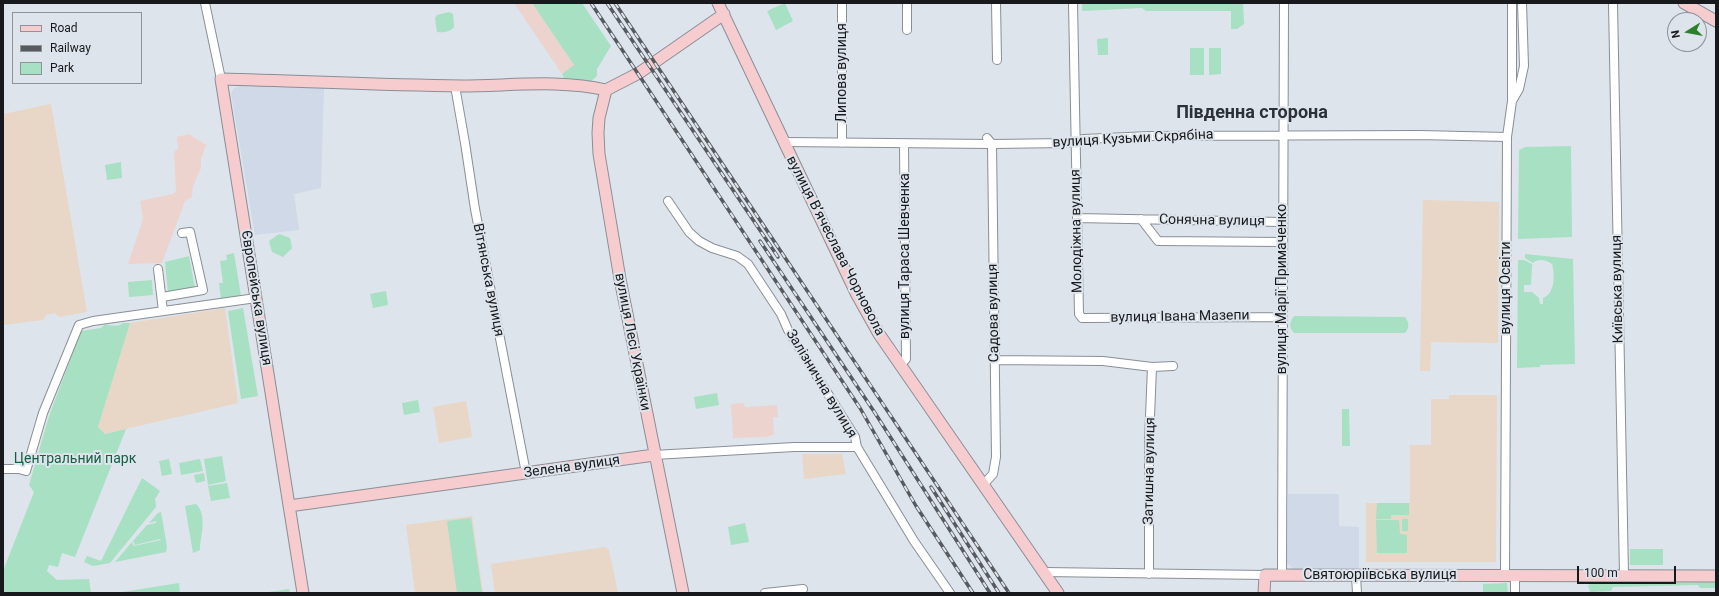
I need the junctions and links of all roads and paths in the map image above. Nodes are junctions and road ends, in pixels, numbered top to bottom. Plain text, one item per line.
1 (205, 3) edge
2 (718, 3) edge
3 (842, 3) edge
4 (907, 3) edge
5 (996, 3) edge
6 (1073, 3) edge
7 (1284, 3) edge
8 (1512, 3) edge
9 (1522, 3) edge
10 (1613, 3) edge
11 (1684, 3) edge
12 (724, 14) junction
13 (1716, 21) edge
14 (907, 30) dead end
15 (997, 60) dead end
16 (221, 78) junction
17 (455, 86) junction
18 (606, 90) junction
19 (1512, 101) junction
20 (1282, 135) junction
21 (1507, 137) junction
22 (989, 141) junction
23 (1075, 141) junction
24 (784, 142) junction
25 (842, 143) junction
26 (904, 144) junction
27 (668, 201) dead end
28 (1077, 218) junction
29 (1142, 219) junction
30 (1282, 222) junction
31 (182, 233) dead end
32 (1282, 242) junction
33 (158, 270) dead end
34 (162, 298) junction
35 (256, 298) junction
36 (163, 311) junction
37 (1079, 314) joint
38 (1282, 317) junction
39 (995, 360) junction
40 (900, 366) junction
41 (1173, 366) dead end
42 (1152, 367) junction
43 (857, 447) junction
44 (654, 455) junction
45 (3, 469) edge
46 (526, 473) junction
47 (983, 485) junction
48 (289, 506) junction
49 (1044, 572) junction
50 (1149, 574) junction
51 (1265, 575) junction
52 (1282, 575) junction
53 (1510, 575) junction
54 (1624, 575) junction
55 (1356, 576) junction
56 (1716, 576) edge
57 (803, 589) dead end
58 (303, 593) edge
59 (682, 593) edge
60 (765, 593) edge
61 (950, 593) edge
62 (1058, 593) edge
63 (1264, 593) edge
64 (1357, 593) edge
65 (1515, 593) edge

1 - 16 street, Європейська вулиця
2 - 12 street, вулиця Вʼячеслава Чорновола
3 - 25 street, Липова вулиця
4 - 14 street
5 - 15 street
6 - 23 street, Молодіжна вулиця
7 - 20 street, вулиця Марії Примаченко
8 - 19 street
9 - 19 street, вулиця Освіти
10 - 54 street, Київська вулиця
11 - 13 street
12 - 18 street
12 - 24 street, вулиця Вʼячеслава Чорновола
16 - 17 street
16 - 35 street, Європейська вулиця
17 - 18 street
17 - 46 street, Вітянська вулиця
18 - 44 street, вулиця Лесі Українки
19 - 21 street, вулиця Освіти
20 - 21 street, вулиця Кузьми Скрябіна
20 - 23 street, вулиця Кузьми Скрябіна
20 - 30 street, вулиця Марії Примаченко
21 - 53 street, вулиця Освіти
22 - 23 street, вулиця Кузьми Скрябіна
22 - 26 street, вулиця Кузьми Скрябіна
22 - 39 street, Садова вулиця
23 - 28 street, Молодіжна вулиця
24 - 25 street, вулиця Кузьми Скрябіна
24 - 40 street, вулиця Вʼячеслава Чорновола
25 - 26 street, вулиця Кузьми Скрябіна
26 - 40 street, вулиця Тараса Шевченка
27 - 43 street, Залізнична вулиця
28 - 29 street, Сонячна вулиця
28 - 37 street, Молодіжна вулиця
29 - 30 street, Сонячна вулиця
29 - 32 street, Сонячна вулиця
30 - 32 street, вулиця Марії Примаченко
31 - 34 street
32 - 38 street, вулиця Марії Примаченко
33 - 34 street
34 - 36 street
35 - 36 street
35 - 48 street, Європейська вулиця
36 - 45 street
37 - 38 street, вулиця Івана Мазепи
38 - 52 street, вулиця Марії Примаченко
39 - 42 street
39 - 47 street, Садова вулиця
40 - 47 street, вулиця Вʼячеслава Чорновола
41 - 42 street
42 - 50 street, Затишна вулиця
43 - 44 street, Зелена вулиця
43 - 61 street, Залізнична вулиця
44 - 46 street, Зелена вулиця
44 - 59 street, вулиця Лесі Українки
46 - 48 street, Зелена вулиця
47 - 49 street, вулиця Вʼячеслава Чорновола
48 - 58 street, Європейська вулиця
49 - 50 street, Святоюріївська вулиця
49 - 62 street, вулиця Вʼячеслава Чорновола
50 - 51 street, Святоюріївська вулиця
51 - 52 street, Святоюріївська вулиця
51 - 63 street
52 - 55 street, Святоюріївська вулиця
53 - 54 street, Святоюріївська вулиця
53 - 55 street, Святоюріївська вулиця
53 - 65 street, вулиця Освіти
54 - 56 street, Святоюріївська вулиця
55 - 64 street
57 - 60 street

